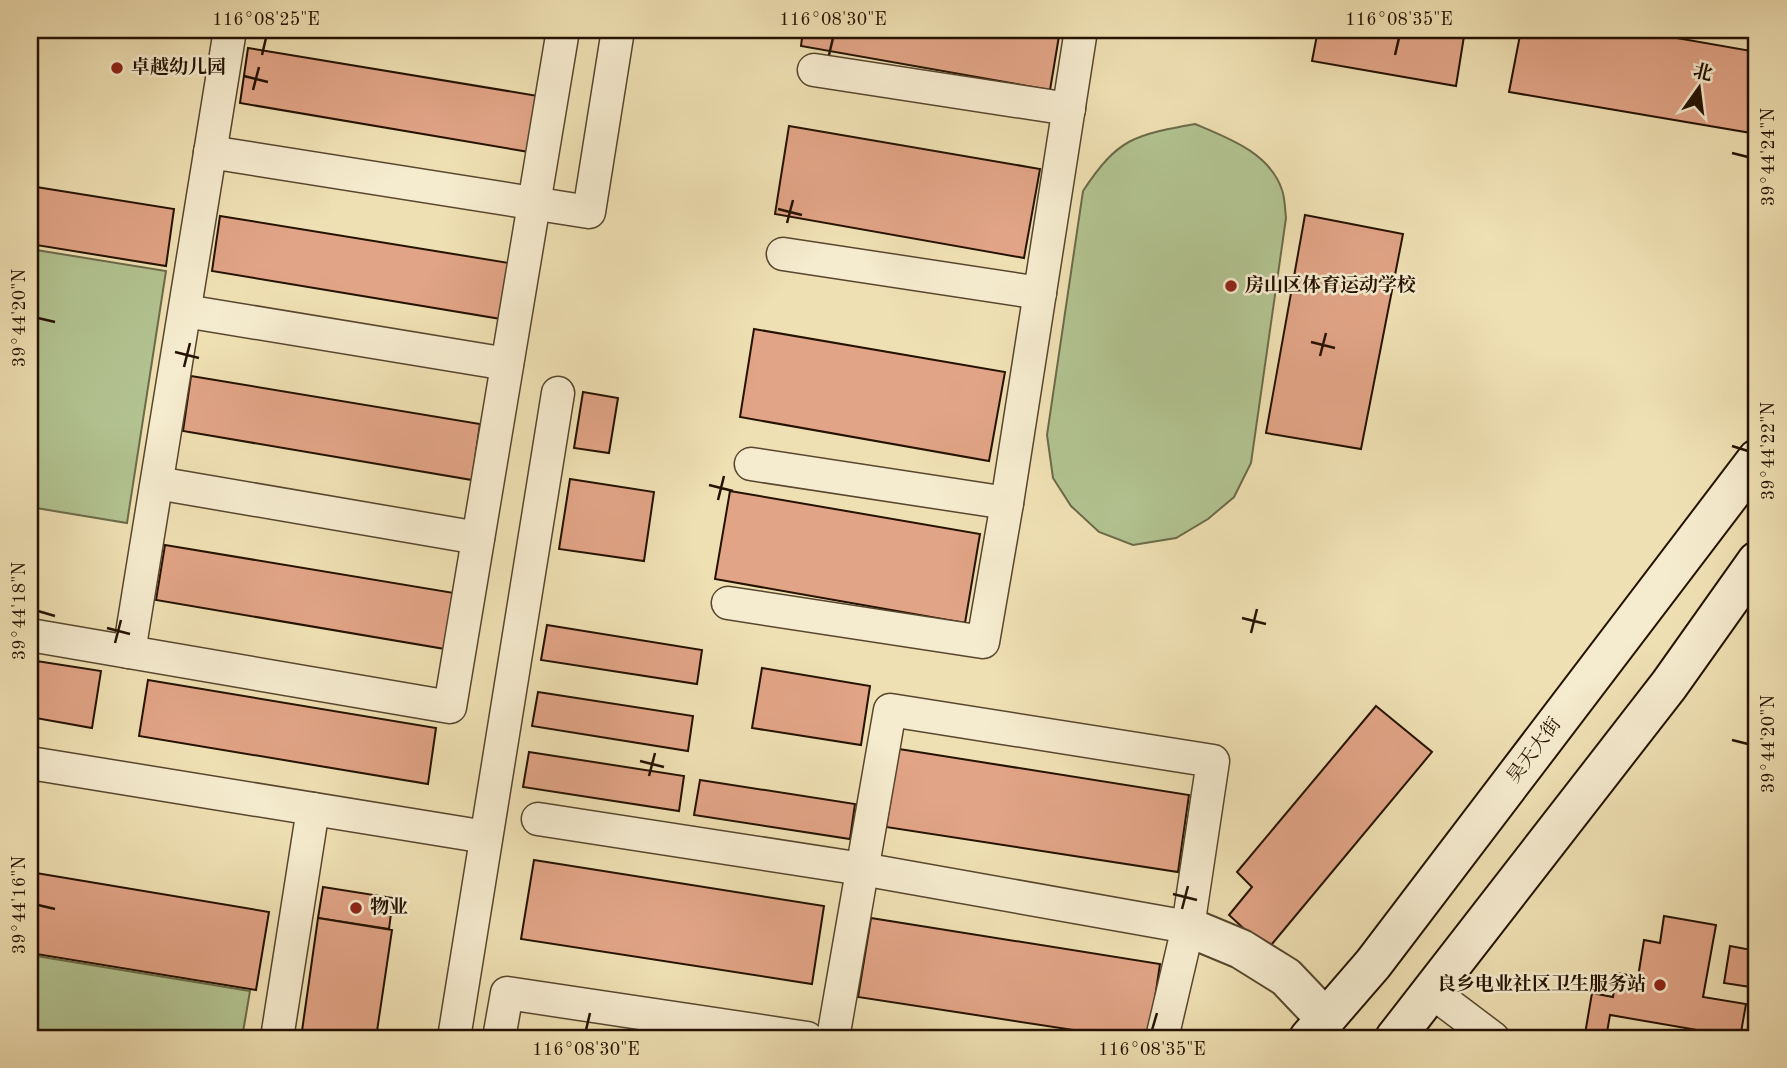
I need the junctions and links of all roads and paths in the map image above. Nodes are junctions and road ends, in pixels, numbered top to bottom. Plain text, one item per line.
1 (230, 30) edge
2 (563, 30) edge
3 (618, 30) edge
4 (1081, 30) edge
5 (814, 70) dead end
6 (1069, 109) junction
7 (210, 152) junction
8 (783, 254) dead end
9 (1040, 293) junction
10 (184, 311) junction
11 (507, 364) junction
12 (558, 393) dead end
13 (1757, 459) edge
14 (751, 464) dead end
15 (157, 483) junction
16 (1007, 503) junction
17 (478, 538) junction
18 (1757, 561) edge
19 (728, 603) dead end
20 (30, 635) edge
21 (129, 652) junction
22 (30, 763) edge
23 (313, 809) junction
24 (538, 819) dead end
25 (486, 838) junction
26 (862, 869) junction
27 (1188, 927) junction
28 (1432, 992) junction
29 (1317, 1028) edge
30 (277, 1038) edge
31 (454, 1038) edge
32 (499, 1038) edge
33 (807, 1038) edge
34 (833, 1038) edge
35 (1162, 1038) edge
36 (1395, 1038) edge
37 (1493, 1038) edge

1 - 7 street
2 - 11 street
3 - 7 street
4 - 6 street
5 - 6 street
6 - 9 street
7 - 10 street
8 - 9 street
9 - 16 street
10 - 11 street
10 - 15 street
11 - 17 street
12 - 25 street
13 - 29 main road, 昊天大街
14 - 16 street
15 - 17 street
15 - 21 street
16 - 19 street
17 - 21 street
18 - 28 main road
20 - 21 street
22 - 23 street
23 - 25 street
23 - 30 street
24 - 26 street
25 - 31 street
26 - 27 street
26 - 27 street
26 - 34 street
27 - 29 main road
27 - 35 street
28 - 36 main road
28 - 37 street
32 - 33 street

